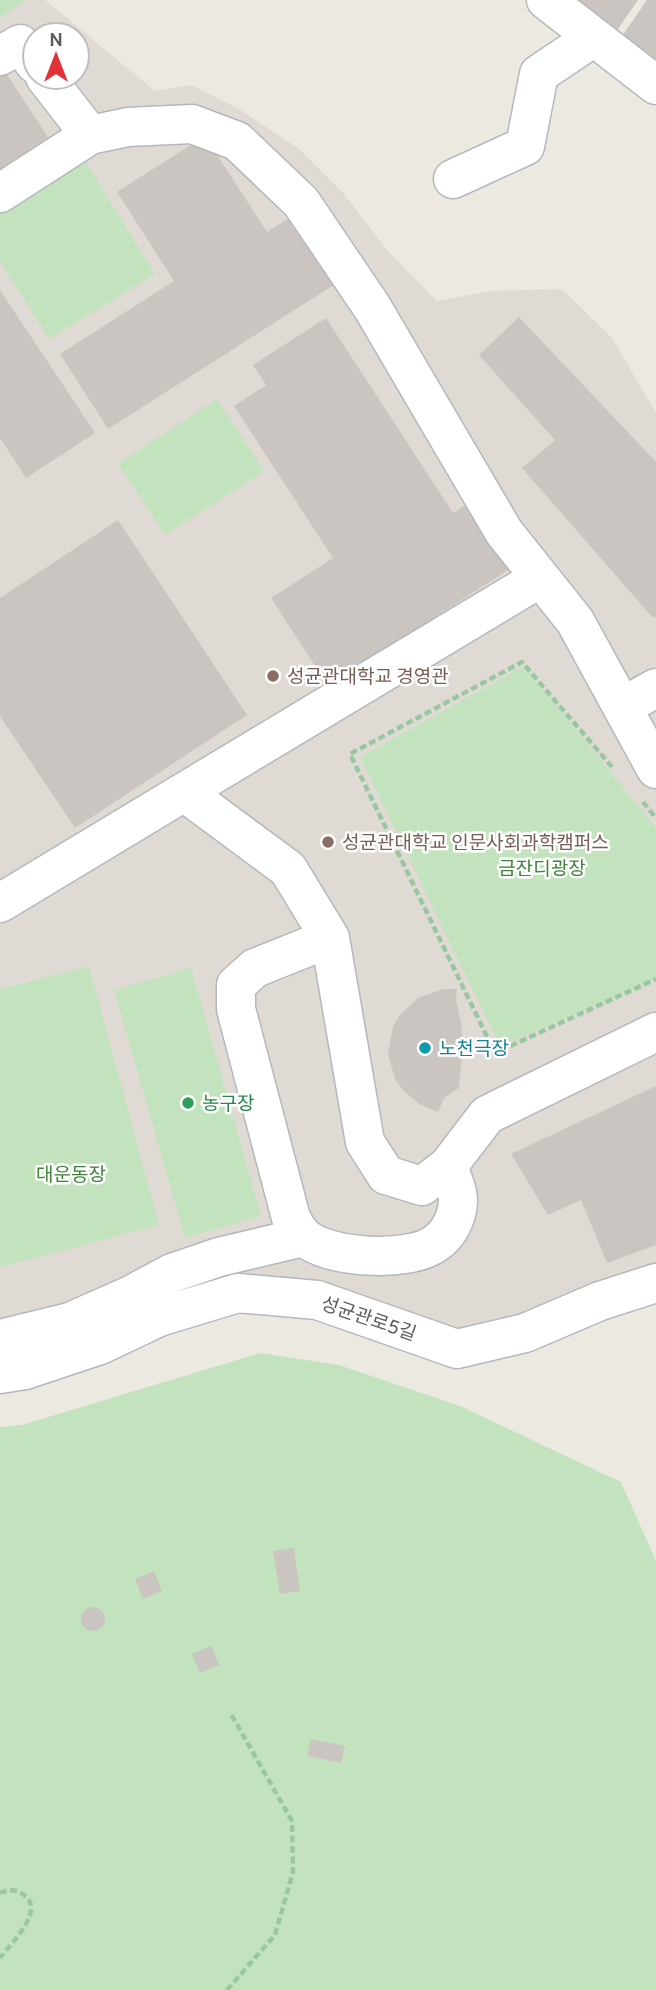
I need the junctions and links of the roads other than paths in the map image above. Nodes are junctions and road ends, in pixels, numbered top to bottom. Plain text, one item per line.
1 (546, 0) edge
2 (594, 37) junction
3 (21, 45) edge
4 (0, 56) edge
5 (656, 85) edge
6 (56, 91) edge
7 (90, 135) junction
8 (453, 179) dead end
9 (0, 193) edge
10 (540, 578) junction
11 (656, 688) edge
12 (639, 710) edge
13 (638, 781) edge
14 (184, 792) junction
15 (0, 903) edge
16 (330, 938) junction
17 (656, 1032) edge
18 (448, 1166) junction
19 (303, 1237) junction
20 (656, 1283) edge
21 (0, 1339) edge
22 (0, 1374) edge

1 - 2 street
2 - 5 street
2 - 8 street
3 - 4 street
6 - 7 street
7 - 9 street
7 - 10 street
10 - 12 street
10 - 14 street
11 - 12 street
12 - 13 street
14 - 15 street
14 - 16 street
16 - 18 street
16 - 19 street
17 - 18 street
18 - 19 street
19 - 21 street
20 - 22 street, 성균관로5길

